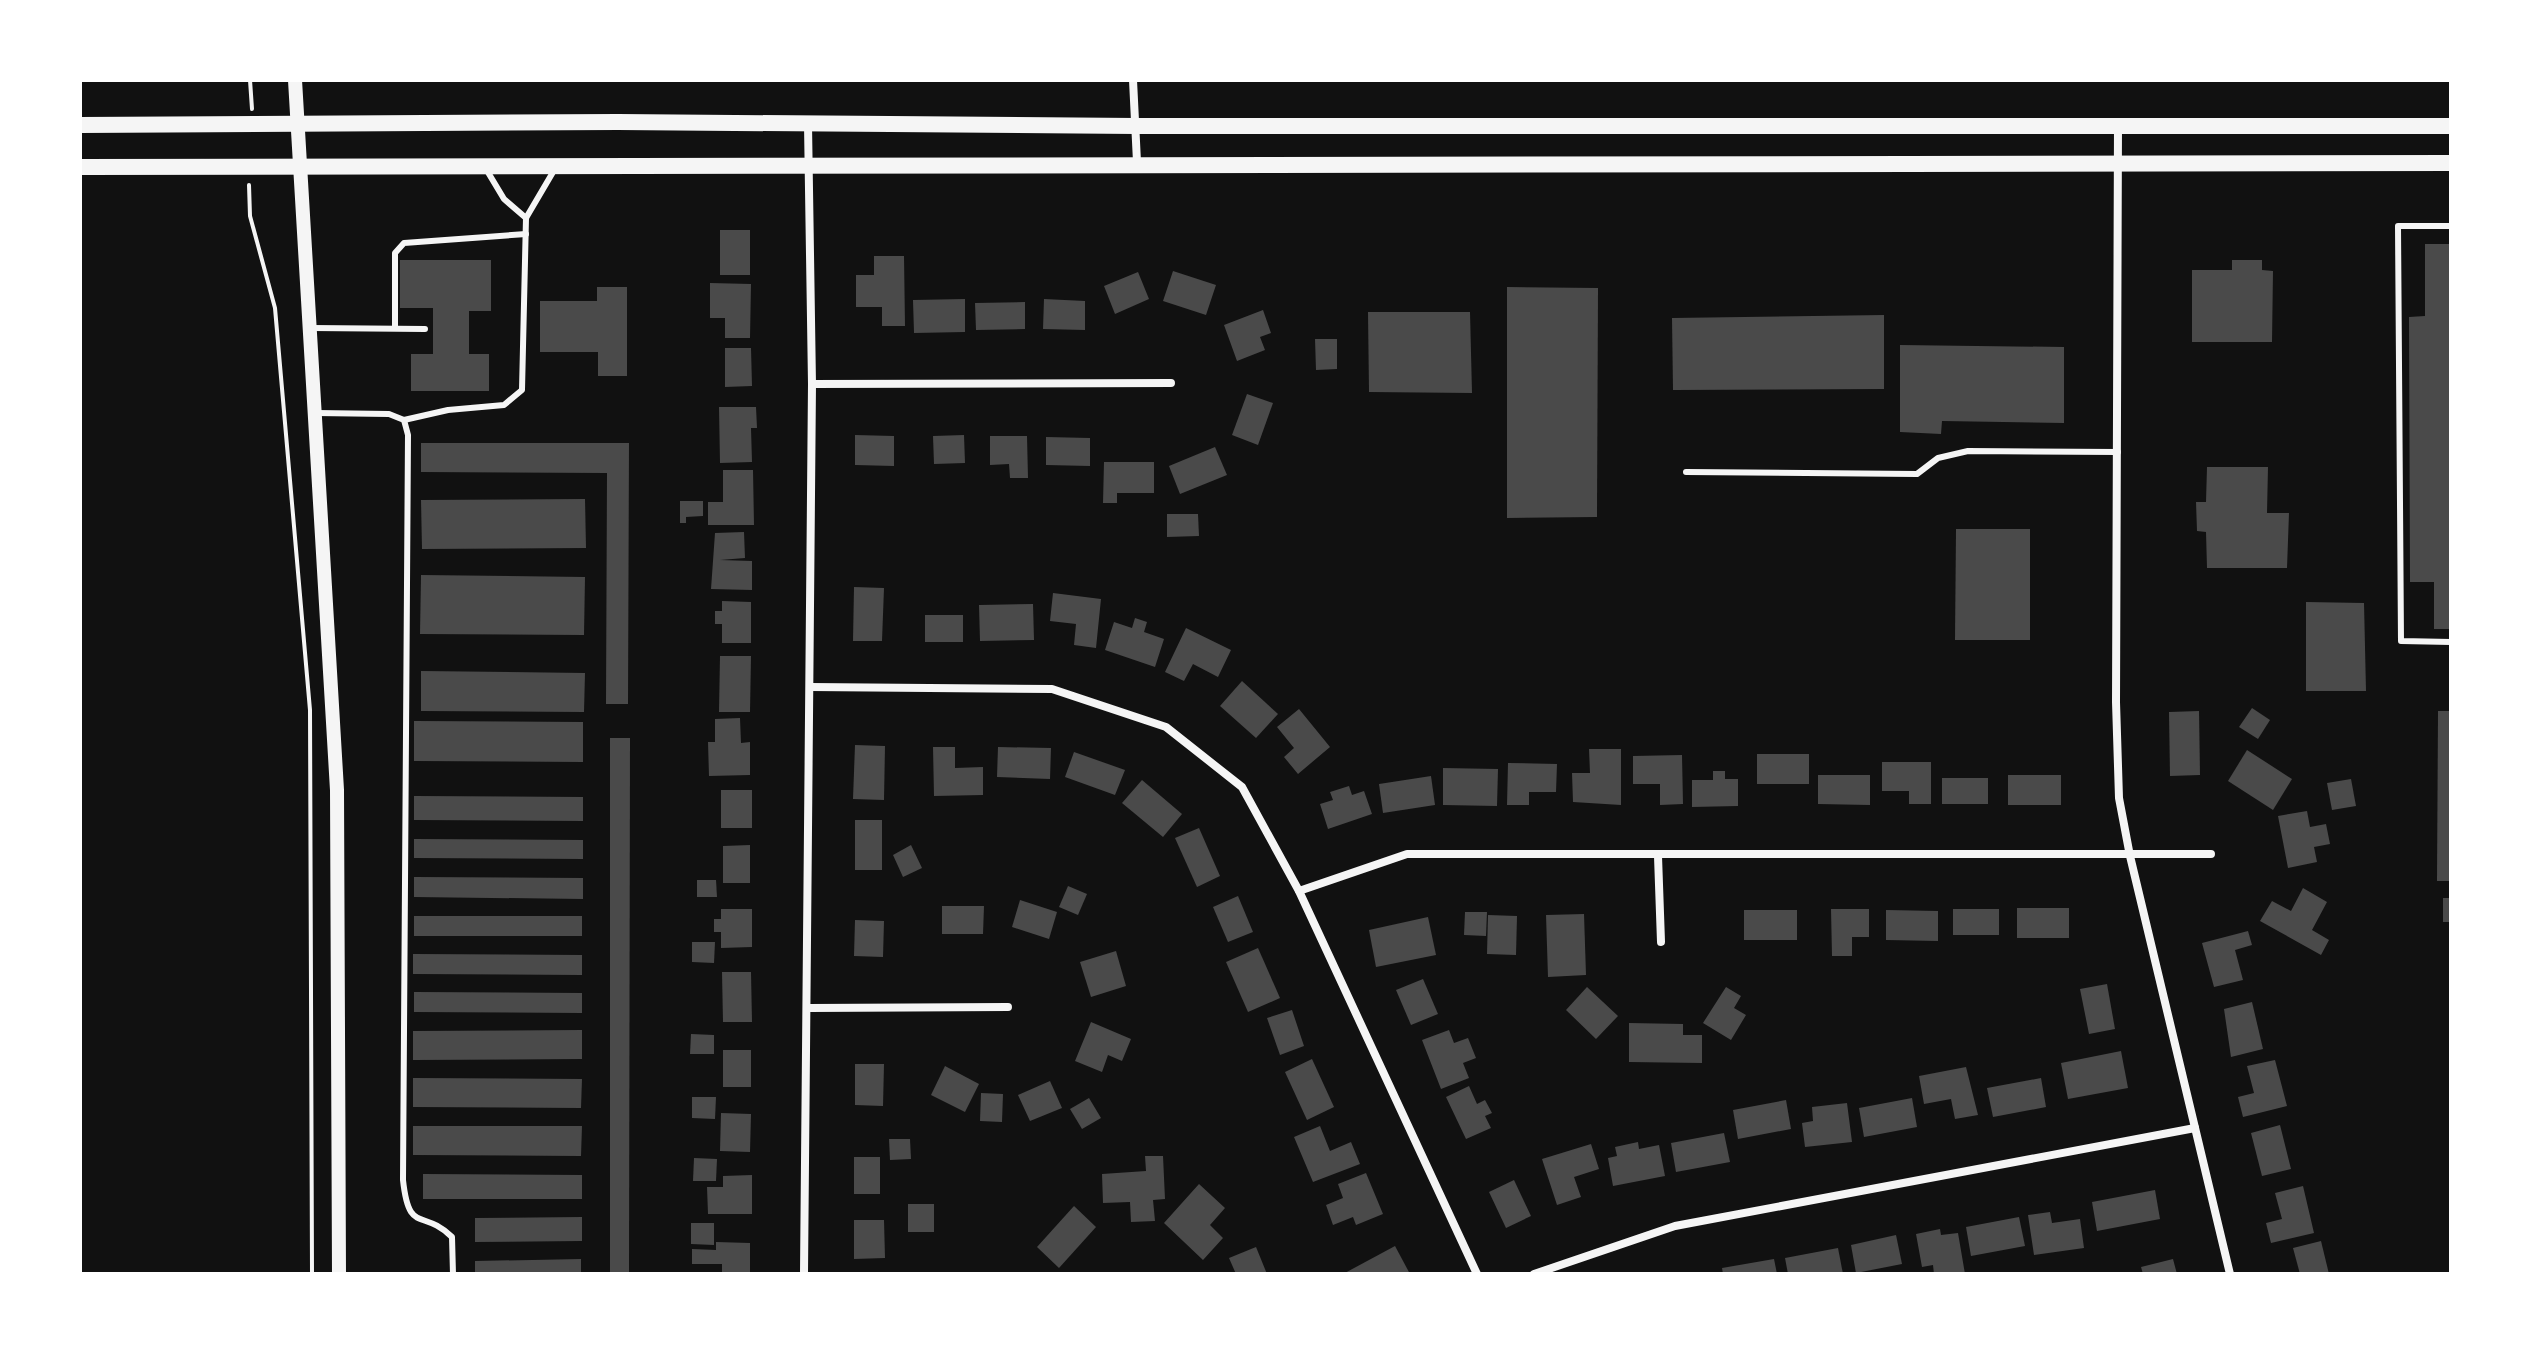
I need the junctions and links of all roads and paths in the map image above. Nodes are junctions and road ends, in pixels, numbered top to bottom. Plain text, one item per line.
1 (250, 80) edge
2 (295, 80) edge
3 (1133, 80) edge
4 (252, 106) dead end
5 (808, 124) junction
6 (80, 125) edge
7 (298, 125) junction
8 (2118, 125) junction
9 (1136, 126) junction
10 (2451, 126) edge
11 (1137, 162) junction
12 (2451, 163) edge
13 (558, 164) junction
14 (483, 165) junction
15 (2118, 165) junction
16 (301, 166) junction
17 (809, 166) junction
18 (80, 167) edge
19 (248, 190) dead end
20 (526, 218) junction
21 (2451, 226) edge
22 (526, 234) junction
23 (312, 328) junction
24 (395, 328) junction
25 (425, 329) dead end
26 (1171, 383) dead end
27 (812, 384) junction
28 (316, 413) junction
29 (404, 420) junction
30 (2118, 452) junction
31 (1686, 472) dead end
32 (2451, 642) edge
33 (810, 687) junction
34 (2211, 854) dead end
35 (1658, 856) junction
36 (2130, 856) junction
37 (1299, 891) junction
38 (1661, 942) dead end
39 (1008, 1007) dead end
40 (809, 1008) junction
41 (2195, 1128) junction
42 (312, 1274) edge
43 (339, 1274) edge
44 (453, 1274) edge
45 (804, 1274) edge
46 (1477, 1274) edge
47 (1534, 1274) edge
48 (2230, 1274) edge

1 - 4 path
2 - 7 street
3 - 9 street
5 - 7 main road
5 - 9 main road
5 - 17 street
6 - 7 main road
7 - 16 street
8 - 9 main road
8 - 10 main road
8 - 15 street
9 - 11 street
11 - 15 main road
11 - 17 main road
12 - 15 main road
13 - 14 main road
13 - 17 main road
13 - 20 lane
14 - 16 main road
14 - 20 lane
15 - 30 street
16 - 18 main road
16 - 23 street
17 - 27 street
19 - 42 path
20 - 22 lane
21 - 32 lane
22 - 24 lane
22 - 29 lane
23 - 24 lane
23 - 28 street
24 - 25 lane
26 - 27 street
27 - 33 street
28 - 29 lane
28 - 43 street
29 - 44 lane
30 - 31 lane
30 - 36 street
33 - 37 street
33 - 40 street
34 - 36 street
35 - 36 street
35 - 37 street
35 - 38 street
36 - 41 street
37 - 46 street
39 - 40 street
40 - 45 street
41 - 47 street
41 - 48 street

